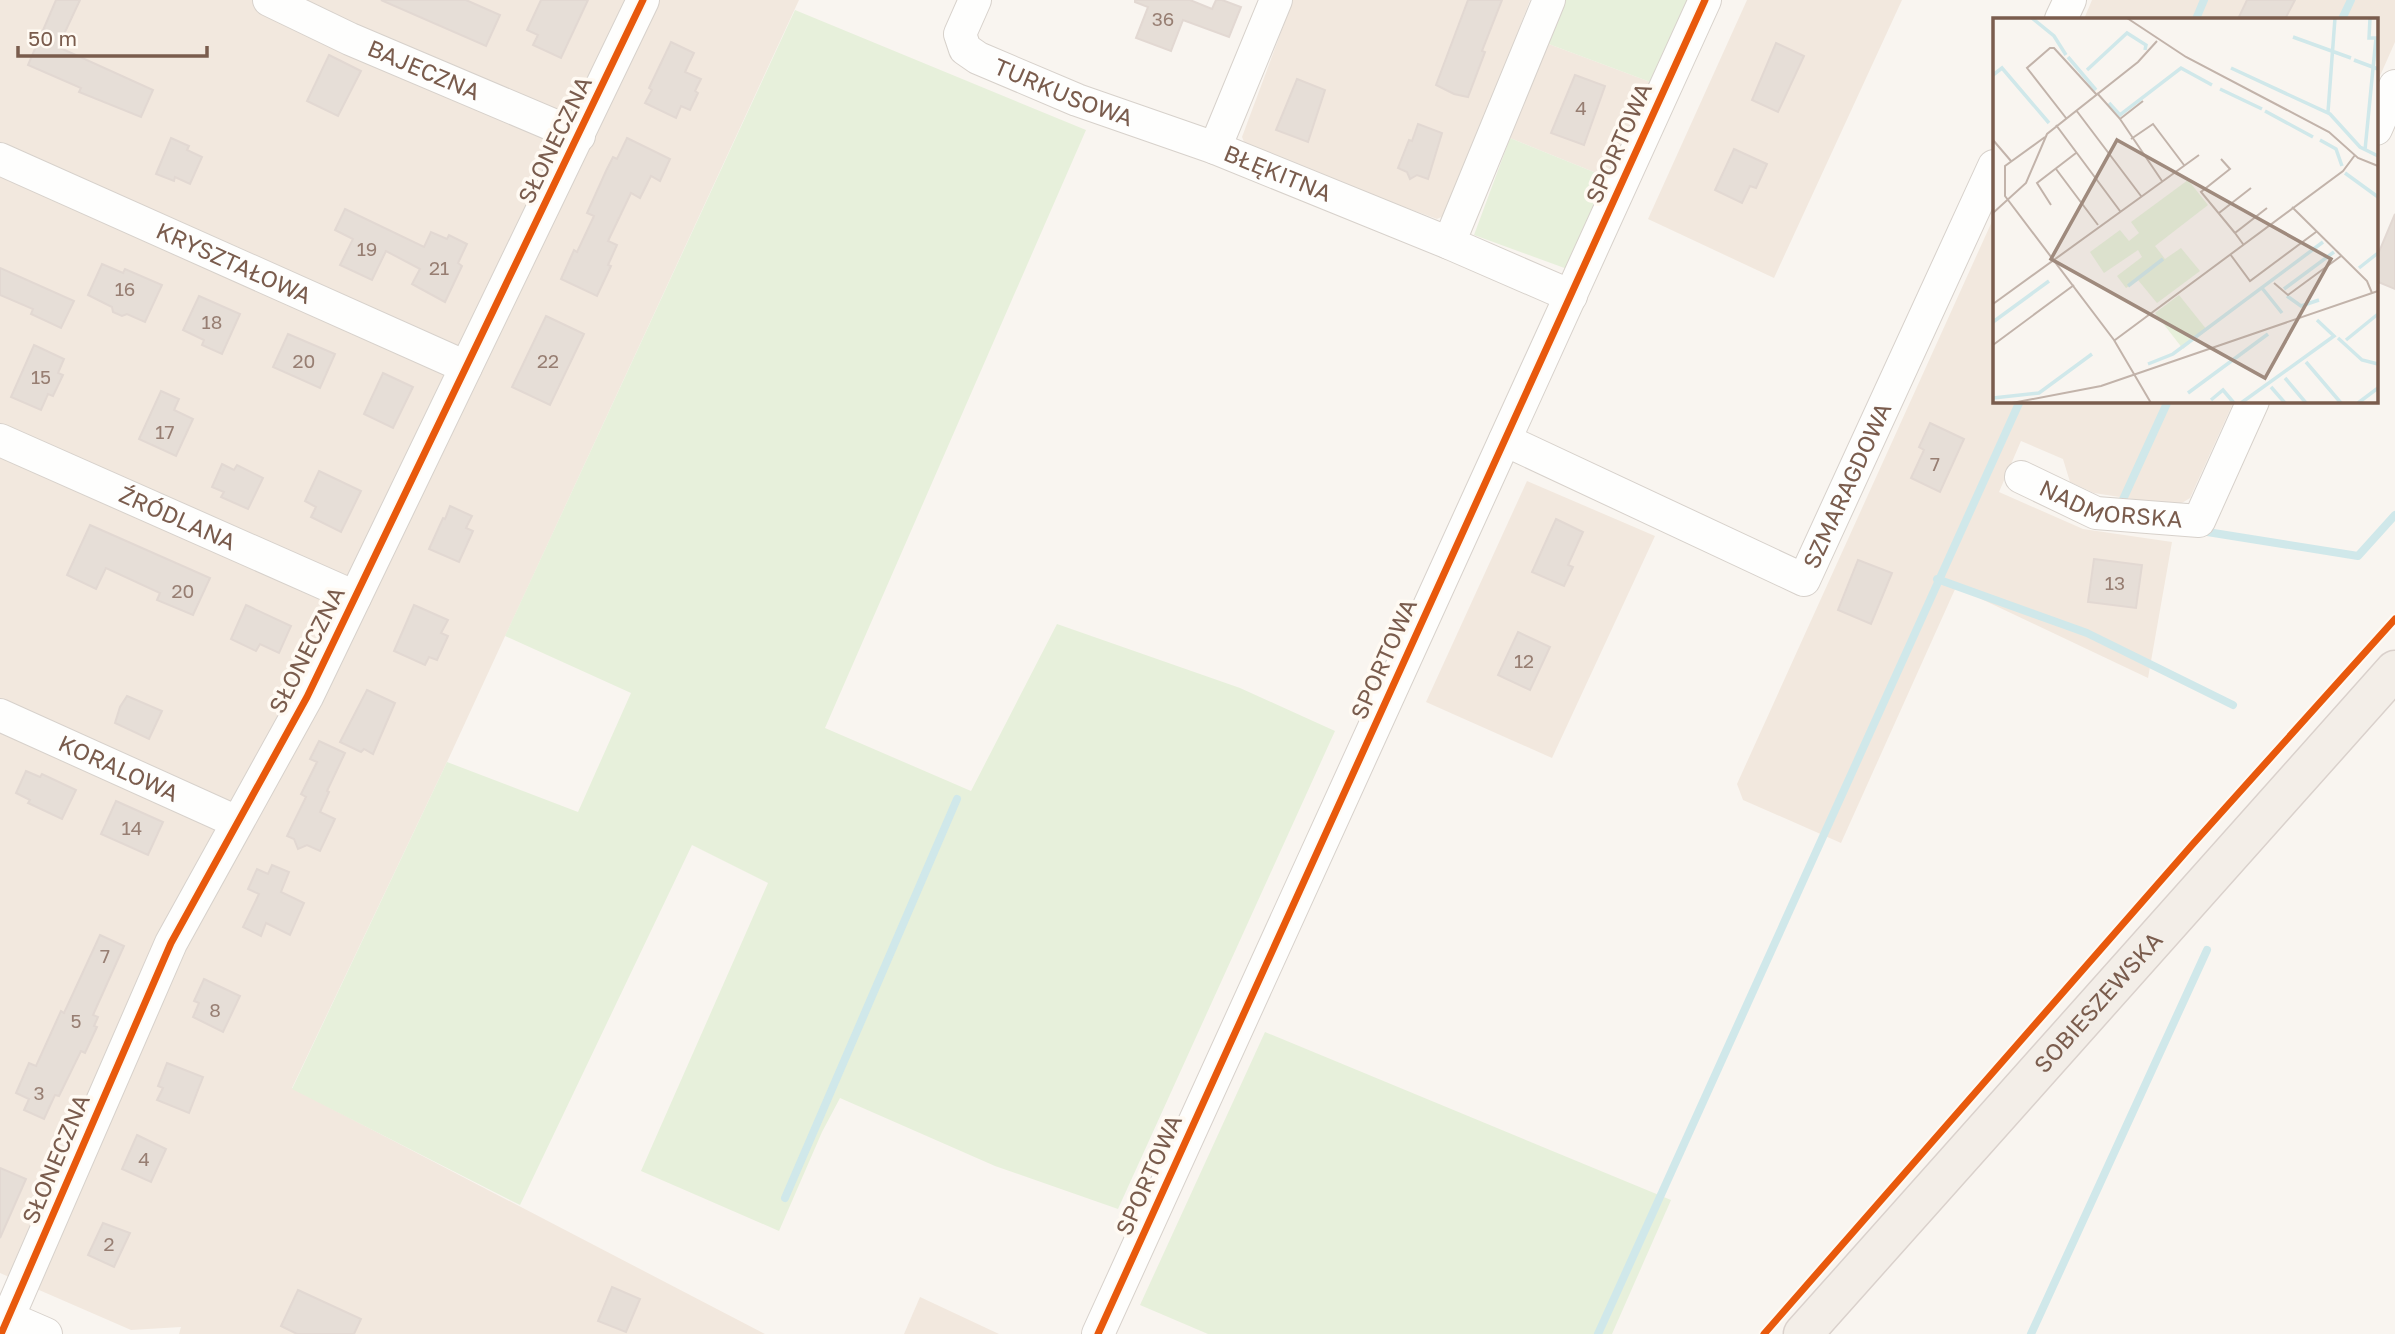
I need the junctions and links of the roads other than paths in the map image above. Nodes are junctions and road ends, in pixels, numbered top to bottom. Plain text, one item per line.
1 (270, 0) edge
2 (643, 0) edge
3 (975, 0) edge
4 (1276, 0) edge
5 (1549, 0) edge
6 (1705, 0) edge
7 (2070, 0) edge
8 (2061, 18) edge
9 (2395, 86) edge
10 (2378, 124) edge
11 (579, 136) junction
12 (1215, 148) junction
13 (0, 159) edge
14 (1993, 168) edge
15 (1449, 243) junction
16 (1571, 296) junction
17 (466, 366) junction
18 (2253, 402) edge
19 (0, 440) edge
20 (1505, 440) junction
21 (2021, 477) dead end
22 (355, 597) junction
23 (2395, 670) edge
24 (0, 715) edge
25 (237, 822) junction
26 (3, 1322) edge
27 (46, 1334) edge
28 (1098, 1334) edge
29 (1803, 1334) edge

1 - 11 street, BAJECZNA
2 - 11 street, SŁONECZNA
3 - 12 street, TURKUSOWA
4 - 12 street, BŁĘKITNA
5 - 15 street
6 - 16 street, SPORTOWA
7 - 8 street
9 - 10 street
11 - 17 street, SŁONECZNA
12 - 15 street, BŁĘKITNA
13 - 17 street, KRYSZTAŁOWA
14 - 20 street, SZMARAGDOWA
15 - 16 street, BŁĘKITNA
16 - 20 street, SPORTOWA
17 - 22 street, SŁONECZNA
18 - 21 street, NADMORSKA
19 - 22 street, ŹRÓDLANA
20 - 28 street, SPORTOWA
22 - 25 street, SŁONECZNA
23 - 29 main road, SOBIESZEWSKA
24 - 25 street, KORALOWA
25 - 26 street, SŁONECZNA
26 - 27 street

